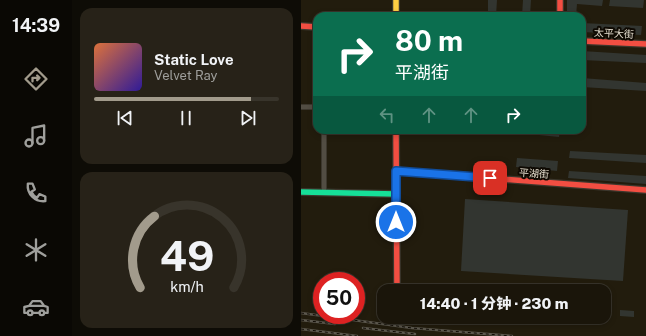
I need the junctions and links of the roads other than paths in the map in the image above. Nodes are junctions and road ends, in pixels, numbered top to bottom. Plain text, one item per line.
1 (396, 0) edge
2 (560, 0) edge
3 (396, 12) edge
4 (560, 12) edge
5 (301, 26) edge
6 (313, 27) edge
7 (586, 41) edge
8 (646, 44) edge
9 (301, 107) edge
10 (313, 107) edge
11 (324, 134) edge
12 (395, 134) edge
13 (396, 171) junction
14 (646, 190) edge
15 (301, 192) edge
16 (324, 192) junction
17 (396, 194) junction
18 (397, 284) edge

1 - 3 street
2 - 4 street
5 - 6 street
7 - 8 street, 太平大街
9 - 10 street
11 - 16 street
12 - 13 street
13 - 14 street, 平湖街
13 - 17 street
15 - 16 street
16 - 17 street
17 - 18 street

